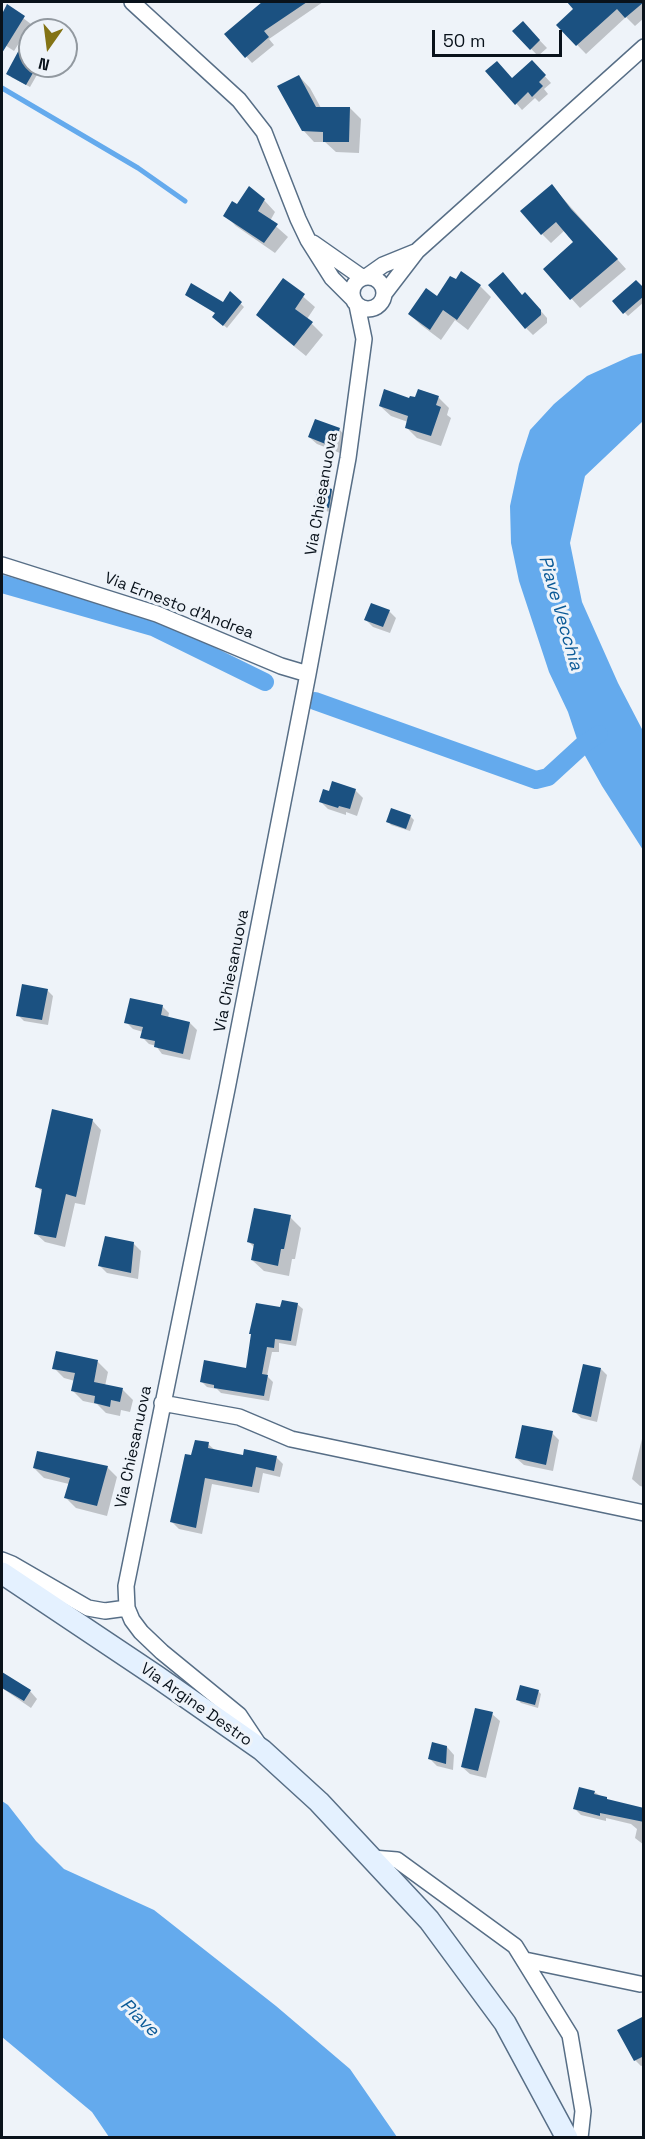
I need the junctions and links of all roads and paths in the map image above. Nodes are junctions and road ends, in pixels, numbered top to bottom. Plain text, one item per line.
1 (132, 2) edge
2 (644, 47) edge
3 (308, 240) junction
4 (417, 251) junction
5 (364, 278) junction
6 (381, 300) junction
7 (356, 303) junction
8 (364, 339) junction
9 (2, 565) edge
10 (308, 674) junction
11 (162, 1403) junction
12 (644, 1513) edge
13 (2, 1560) edge
14 (2, 1574) edge
15 (127, 1608) junction
16 (262, 1750) junction
17 (372, 1858) junction
18 (525, 1960) junction
19 (640, 1983) dead end
20 (567, 2138) edge
21 (580, 2138) edge

1 - 3 street
2 - 4 street, Via Chiesanuova
3 - 5 street
3 - 7 street
4 - 5 street, Via Chiesanuova
4 - 6 street, Via Chiesanuova
5 - 6 street
5 - 7 street
6 - 7 street
6 - 8 street, Via Chiesanuova
7 - 8 street, Via Chiesanuova
8 - 10 street, Via Chiesanuova
9 - 10 street, Via Ernesto d'Andrea
10 - 11 street, Via Chiesanuova
11 - 12 street
11 - 15 street, Via Chiesanuova
13 - 15 street
14 - 16 street, Via Argine Destro
15 - 16 street
16 - 17 street, Via Argine Destro
17 - 18 street
17 - 20 street, Via Argine Destro
18 - 19 street
18 - 21 street

